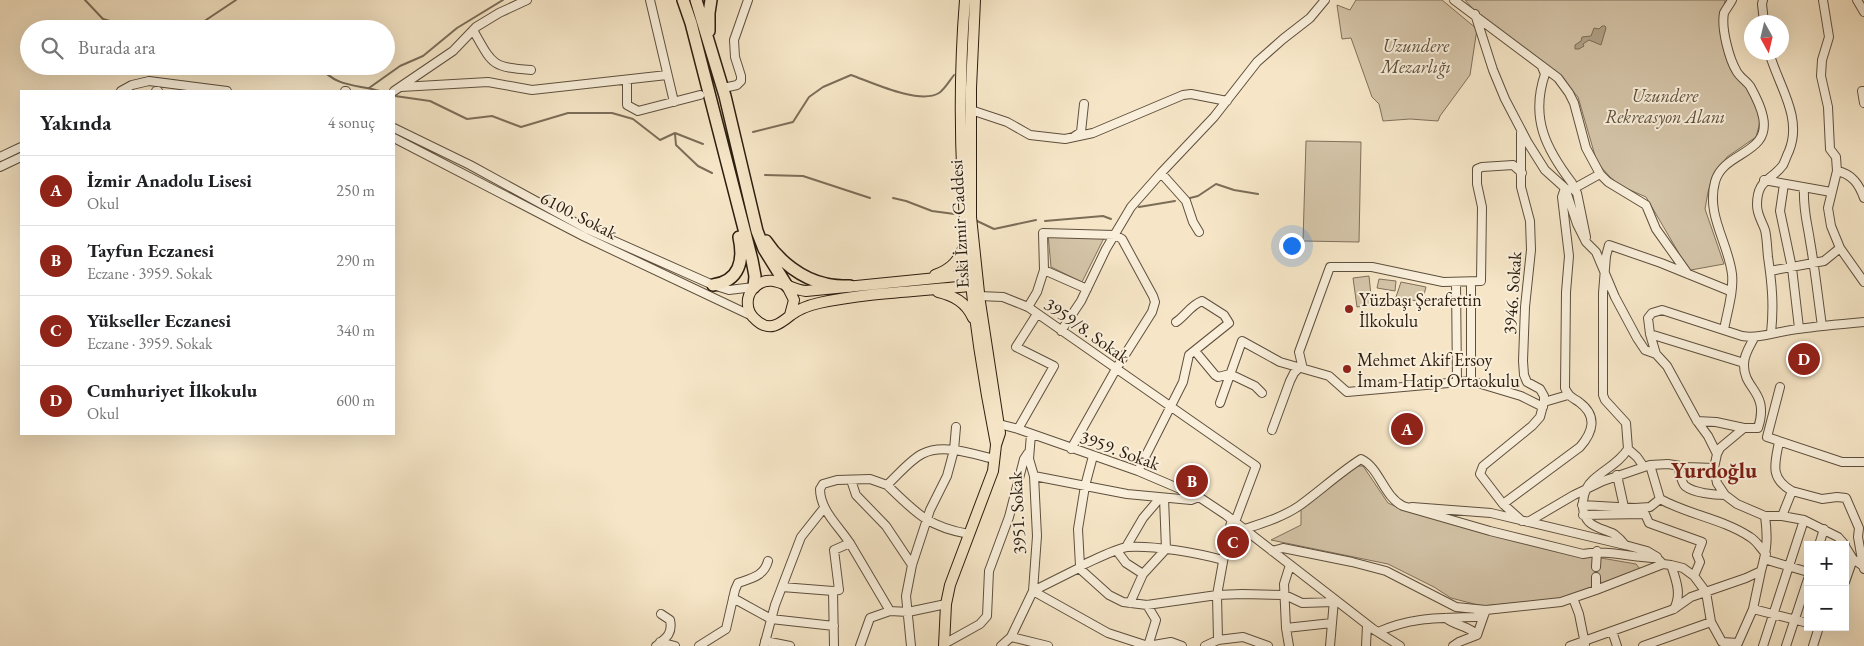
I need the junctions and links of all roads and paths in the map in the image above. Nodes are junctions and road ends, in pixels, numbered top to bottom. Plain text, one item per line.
1 (527, 0) edge
2 (650, 0) edge
3 (685, 0) edge
4 (696, 0) edge
5 (711, 0) edge
6 (748, 0) edge
7 (965, 0) edge
8 (976, 0) edge
9 (1325, 0) edge
10 (1454, 0) edge
11 (1732, 0) edge
12 (1763, 0) edge
13 (1823, 0) edge
14 (1857, 0) edge
15 (1864, 12) edge
16 (1475, 14) junction
17 (1763, 15) edge
18 (473, 30) junction
19 (1771, 60) edge
20 (1542, 67) junction
21 (531, 70) dead end
22 (716, 70) junction
23 (667, 75) junction
24 (627, 80) junction
25 (728, 87) dead end
26 (397, 89) edge
27 (123, 90) edge
28 (220, 90) edge
29 (1864, 91) edge
30 (700, 95) dead end
31 (1227, 101) junction
32 (674, 102) junction
33 (1864, 103) edge
34 (1084, 104) dead end
35 (972, 110) junction
36 (395, 128) edge
37 (1521, 131) junction
38 (1074, 137) junction
39 (395, 139) edge
40 (20, 147) edge
41 (0, 157) edge
42 (20, 157) edge
43 (0, 167) edge
44 (1836, 171) junction
45 (1161, 173) junction
46 (1522, 173) junction
47 (1600, 174) junction
48 (1764, 180) junction
49 (1784, 184) junction
50 (1861, 184) edge
51 (1804, 188) junction
52 (1569, 189) junction
53 (1831, 192) junction
54 (1864, 198) edge
55 (543, 205) junction
56 (739, 213) junction
57 (540, 214) junction
58 (755, 220) junction
59 (1199, 232) dead end
60 (1115, 235) junction
61 (966, 243) junction
62 (1840, 248) junction
63 (1814, 264) junction
64 (1792, 268) junction
65 (1044, 270) junction
66 (1604, 271) junction
67 (1770, 271) junction
68 (973, 274) junction
69 (1688, 274) junction
70 (923, 279) junction
71 (1863, 279) edge
72 (1456, 282) junction
73 (1471, 282) junction
74 (713, 285) junction
75 (787, 286) junction
76 (850, 286) junction
77 (754, 287) junction
78 (976, 289) junction
79 (1087, 289) junction
80 (932, 290) junction
81 (1730, 291) junction
82 (1028, 307) junction
83 (1037, 314) junction
84 (790, 315) junction
85 (752, 316) junction
86 (1176, 322) dead end
87 (1864, 322) edge
88 (976, 326) junction
89 (1822, 326) junction
90 (1799, 328) junction
91 (1724, 330) junction
92 (1061, 331) junction
93 (1771, 333) junction
94 (1650, 334) junction
95 (1456, 337) junction
96 (1471, 337) junction
97 (1754, 338) junction
98 (1195, 351) junction
99 (1656, 354) junction
100 (1744, 363) junction
101 (1301, 368) junction
102 (1116, 369) junction
103 (1230, 374) junction
104 (1471, 381) junction
105 (1457, 382) junction
106 (1780, 387) dead end
107 (1262, 393) dead end
108 (1568, 395) junction
109 (1220, 403) dead end
110 (1543, 405) junction
111 (1172, 406) junction
112 (1697, 422) junction
113 (995, 423) junction
114 (956, 427) dead end
115 (1744, 428) junction
116 (1018, 429) junction
117 (1272, 430) dead end
118 (1030, 434) junction
119 (1779, 442) junction
120 (1071, 449) junction
121 (1628, 449) junction
122 (954, 450) junction
123 (1029, 451) junction
124 (1717, 454) junction
125 (1093, 456) junction
126 (994, 459) junction
127 (1864, 462) edge
128 (1647, 466) junction
129 (1678, 466) junction
130 (1714, 468) junction
131 (1138, 471) junction
132 (1617, 475) junction
133 (1034, 476) junction
134 (850, 480) junction
135 (887, 485) junction
136 (1085, 486) junction
137 (1586, 490) junction
138 (1792, 491) junction
139 (1725, 495) junction
140 (1199, 497) junction
141 (1162, 498) junction
142 (1660, 499) junction
143 (1503, 504) junction
144 (1582, 505) junction
145 (1403, 506) junction
146 (1624, 507) junction
147 (824, 508) junction
148 (1584, 515) junction
149 (1765, 516) junction
150 (1782, 516) junction
151 (1234, 520) junction
152 (1804, 520) junction
153 (926, 521) junction
154 (1525, 521) junction
155 (1245, 529) junction
156 (1824, 529) junction
157 (969, 534) junction
158 (1820, 541) edge
159 (1842, 541) edge
160 (850, 543) junction
161 (1625, 545) junction
162 (1126, 547) junction
163 (1166, 549) junction
164 (1117, 551) junction
165 (1272, 551) junction
166 (1597, 551) junction
167 (1849, 552) edge
168 (1765, 557) junction
169 (1223, 560) junction
170 (1854, 560) junction
171 (768, 561) dead end
172 (1664, 562) junction
173 (1290, 565) junction
174 (912, 566) junction
175 (1789, 566) junction
176 (1080, 567) junction
177 (1596, 567) dead end
178 (1864, 568) edge
179 (1804, 571) edge
180 (1761, 572) junction
181 (1849, 572) edge
182 (1143, 574) junction
183 (1694, 576) junction
184 (1596, 577) dead end
185 (1806, 586) edge
186 (782, 587) junction
187 (1596, 590) junction
188 (833, 591) junction
189 (1033, 591) junction
190 (1706, 592) junction
191 (1217, 595) junction
192 (1285, 595) junction
193 (733, 598) junction
194 (1573, 598) junction
195 (1334, 601) junction
196 (1130, 603) junction
197 (946, 604) junction
198 (1147, 605) junction
199 (1674, 609) junction
200 (1753, 609) junction
201 (890, 611) junction
202 (908, 612) junction
203 (1485, 612) junction
204 (661, 614) dead end
205 (1773, 614) junction
206 (1446, 618) junction
207 (771, 619) junction
208 (1796, 620) junction
209 (1712, 622) junction
210 (1804, 622) edge
211 (1332, 623) junction
212 (1367, 625) junction
213 (834, 626) junction
214 (1286, 628) junction
215 (1612, 631) junction
216 (1818, 631) edge
217 (1378, 632) junction
218 (1477, 635) junction
219 (1010, 637) junction
220 (1218, 640) junction
221 (1585, 643) edge
222 (658, 644) edge
223 (765, 644) edge
224 (944, 645) edge
225 (1738, 645) edge
226 (675, 646) edge
227 (700, 646) edge
228 (790, 646) edge
229 (834, 646) edge
230 (860, 646) edge
231 (911, 646) edge
232 (1001, 646) edge
233 (1048, 646) edge
234 (1147, 646) edge
235 (1182, 646) edge
236 (1205, 646) edge
237 (1268, 646) edge
238 (1290, 646) edge
239 (1330, 646) edge
240 (1366, 646) edge
241 (1400, 646) edge
242 (1453, 646) edge
243 (1570, 646) edge
244 (1617, 646) edge
245 (1643, 646) edge
246 (1763, 646) edge
247 (1786, 646) edge
248 (1813, 646) edge

1 - 18 street
2 - 23 street
3 - 56 highway
4 - 22 highway
5 - 22 highway
6 - 25 street
7 - 61 main road, Eski İzmir Caddesi
8 - 35 main road, Eski İzmir Caddesi
9 - 31 street
10 - 16 street
11 - 81 street
12 - 17 street
13 - 44 street
14 - 15 street
16 - 20 street
16 - 37 street
18 - 21 street
18 - 26 street
19 - 48 street
20 - 47 street
20 - 52 street
22 - 58 highway
23 - 24 street
23 - 32 street
24 - 26 street
24 - 32 street
27 - 28 street
29 - 33 street
30 - 32 street
31 - 38 street
31 - 45 street
34 - 38 street
35 - 38 street
35 - 68 main road, Eski İzmir Caddesi
36 - 55 street, 6100. Sokak
37 - 46 street, 3946. Sokak
37 - 52 street
39 - 57 street, 6100. Sokak
40 - 41 street
42 - 43 street
44 - 50 street
44 - 53 street
45 - 59 street
45 - 60 street
46 - 73 street
46 - 110 street, 3946. Sokak
47 - 52 street
47 - 69 street
48 - 49 street
48 - 67 street
49 - 51 street
49 - 64 street
50 - 54 street
51 - 53 street
51 - 63 street
52 - 66 street
52 - 108 street
53 - 62 street
55 - 57 street
55 - 74 street, 6100. Sokak
56 - 74 highway
56 - 77 highway
57 - 85 street, 6100. Sokak
58 - 75 highway
58 - 76 highway
60 - 65 street
60 - 79 street
60 - 102 street
61 - 68 main road, Eski İzmir Caddesi
61 - 70 main road
62 - 63 street
62 - 71 street
63 - 64 street
63 - 89 street
64 - 67 street
64 - 90 street
65 - 79 street
65 - 82 street
66 - 69 street
66 - 99 street
66 - 121 street
67 - 93 street
68 - 70 main road, 6100. Sokak
68 - 78 main road, Eski İzmir Caddesi
69 - 81 street
70 - 76 main road, 6100. Sokak
72 - 73 street
72 - 95 street
72 - 101 street
73 - 96 street
74 - 77 street, 6100. Sokak
75 - 76 main road, 6100. Sokak
75 - 77 main road, 6100. Sokak
75 - 84 main road
77 - 85 main road
78 - 80 main road, 6100. Sokak
78 - 82 street, 3959/8. Sokak
78 - 88 main road, Eski İzmir Caddesi
78 - 113 main road, Eski İzmir Caddesi
79 - 92 street
80 - 84 main road, 6100. Sokak
80 - 88 main road
81 - 91 street
82 - 83 street, 3959/8. Sokak
83 - 92 street, 3959/8. Sokak
83 - 116 street
84 - 85 main road, 6100. Sokak
86 - 98 street
87 - 89 street
88 - 113 main road, Eski İzmir Caddesi
89 - 90 street
90 - 93 street
91 - 94 street
91 - 97 street
92 - 102 street, 3959/8. Sokak
93 - 97 street
94 - 99 street
94 - 100 street
95 - 96 street
95 - 105 street
96 - 104 street
97 - 100 street
98 - 103 street
98 - 111 street
99 - 112 street
100 - 115 street
101 - 103 street
101 - 105 street
101 - 117 street
102 - 111 street, 3959/8. Sokak
102 - 120 street
103 - 107 street
103 - 109 street
104 - 105 street
104 - 110 street
106 - 119 street
108 - 110 street
108 - 143 street
110 - 143 street
111 - 131 street
111 - 151 street, 3959/8. Sokak
112 - 115 street
112 - 124 street
113 - 116 street, 3959. Sokak
113 - 126 main road, Eski İzmir Caddesi
114 - 122 street
115 - 124 street
116 - 118 street, 3959. Sokak
118 - 120 street, 3959. Sokak
118 - 123 street, 3951. Sokak
119 - 127 street
119 - 138 street
120 - 125 street, 3959. Sokak
121 - 128 street
121 - 137 street
122 - 126 street
122 - 135 street
122 - 153 street
123 - 133 street, 3951. Sokak
123 - 224 street
124 - 130 street
125 - 131 street, 3959. Sokak
125 - 136 street
126 - 157 main road, Eski İzmir Caddesi
128 - 129 street
128 - 132 street
128 - 142 street
129 - 130 street
129 - 139 street
130 - 139 street
131 - 140 street, 3959. Sokak
132 - 137 street
132 - 146 street
133 - 136 street
133 - 189 street, 3951. Sokak
134 - 135 street
134 - 147 street
134 - 174 street
135 - 153 street
136 - 141 street
136 - 176 street
137 - 144 street
137 - 154 street
138 - 150 street
138 - 178 street
139 - 149 street
140 - 141 street
140 - 151 street, 3959. Sokak
141 - 162 street
141 - 163 street
142 - 146 street
142 - 168 street
143 - 154 street
144 - 146 street
144 - 148 street
145 - 154 street
145 - 155 street
145 - 166 street
147 - 160 street
147 - 186 street
148 - 161 street
148 - 183 street
149 - 150 street
149 - 168 street
150 - 152 street
151 - 155 street, 3959. Sokak
151 - 169 street
152 - 156 street
152 - 175 street
153 - 157 street
153 - 174 street
154 - 161 street
155 - 165 street, 3959. Sokak
156 - 158 street
156 - 159 street
157 - 197 main road, Eski İzmir Caddesi
160 - 188 street
160 - 201 street
161 - 172 street
162 - 163 street
162 - 164 street
163 - 169 street
163 - 182 street
164 - 176 street
164 - 182 street
165 - 173 street, 3959. Sokak
165 - 203 street
166 - 172 street
166 - 177 street
167 - 170 street
168 - 175 street
168 - 180 street
169 - 191 street
170 - 178 street
170 - 181 street
171 - 193 street
172 - 183 street
172 - 187 street
172 - 199 street
173 - 192 street
173 - 195 street, 3959. Sokak
174 - 202 street
175 - 179 street
175 - 205 street
176 - 189 street
176 - 196 street
180 - 190 street
180 - 200 street
182 - 196 street
183 - 190 street
184 - 187 street
185 - 208 street
186 - 188 street
186 - 207 street
187 - 194 street
188 - 213 street
189 - 219 street
189 - 234 street
190 - 199 street
190 - 209 street
191 - 192 street
191 - 198 street
191 - 220 street
192 - 195 street
192 - 214 street
193 - 207 street
193 - 227 street
194 - 203 street
194 - 221 street
195 - 211 street
195 - 212 street, 3959. Sokak
196 - 198 street
197 - 202 street
197 - 224 main road, Eski İzmir Caddesi
198 - 234 street
199 - 215 street
200 - 205 street
200 - 225 street
201 - 202 street
201 - 230 street
202 - 231 street
203 - 206 street
203 - 218 street
204 - 222 street
205 - 208 street
205 - 246 street
206 - 217 street
206 - 218 street
207 - 213 street
207 - 223 street
208 - 210 street
208 - 247 street
209 - 225 street
209 - 245 street
211 - 214 street
211 - 239 street
212 - 217 street, 3959. Sokak
212 - 240 street
213 - 229 street
214 - 238 street
215 - 221 street
215 - 244 street
216 - 248 street
217 - 241 street, 3959. Sokak
218 - 242 street
219 - 232 street
219 - 233 street
220 - 236 street
220 - 237 street
221 - 243 street
222 - 226 street
223 - 228 street
234 - 235 street

